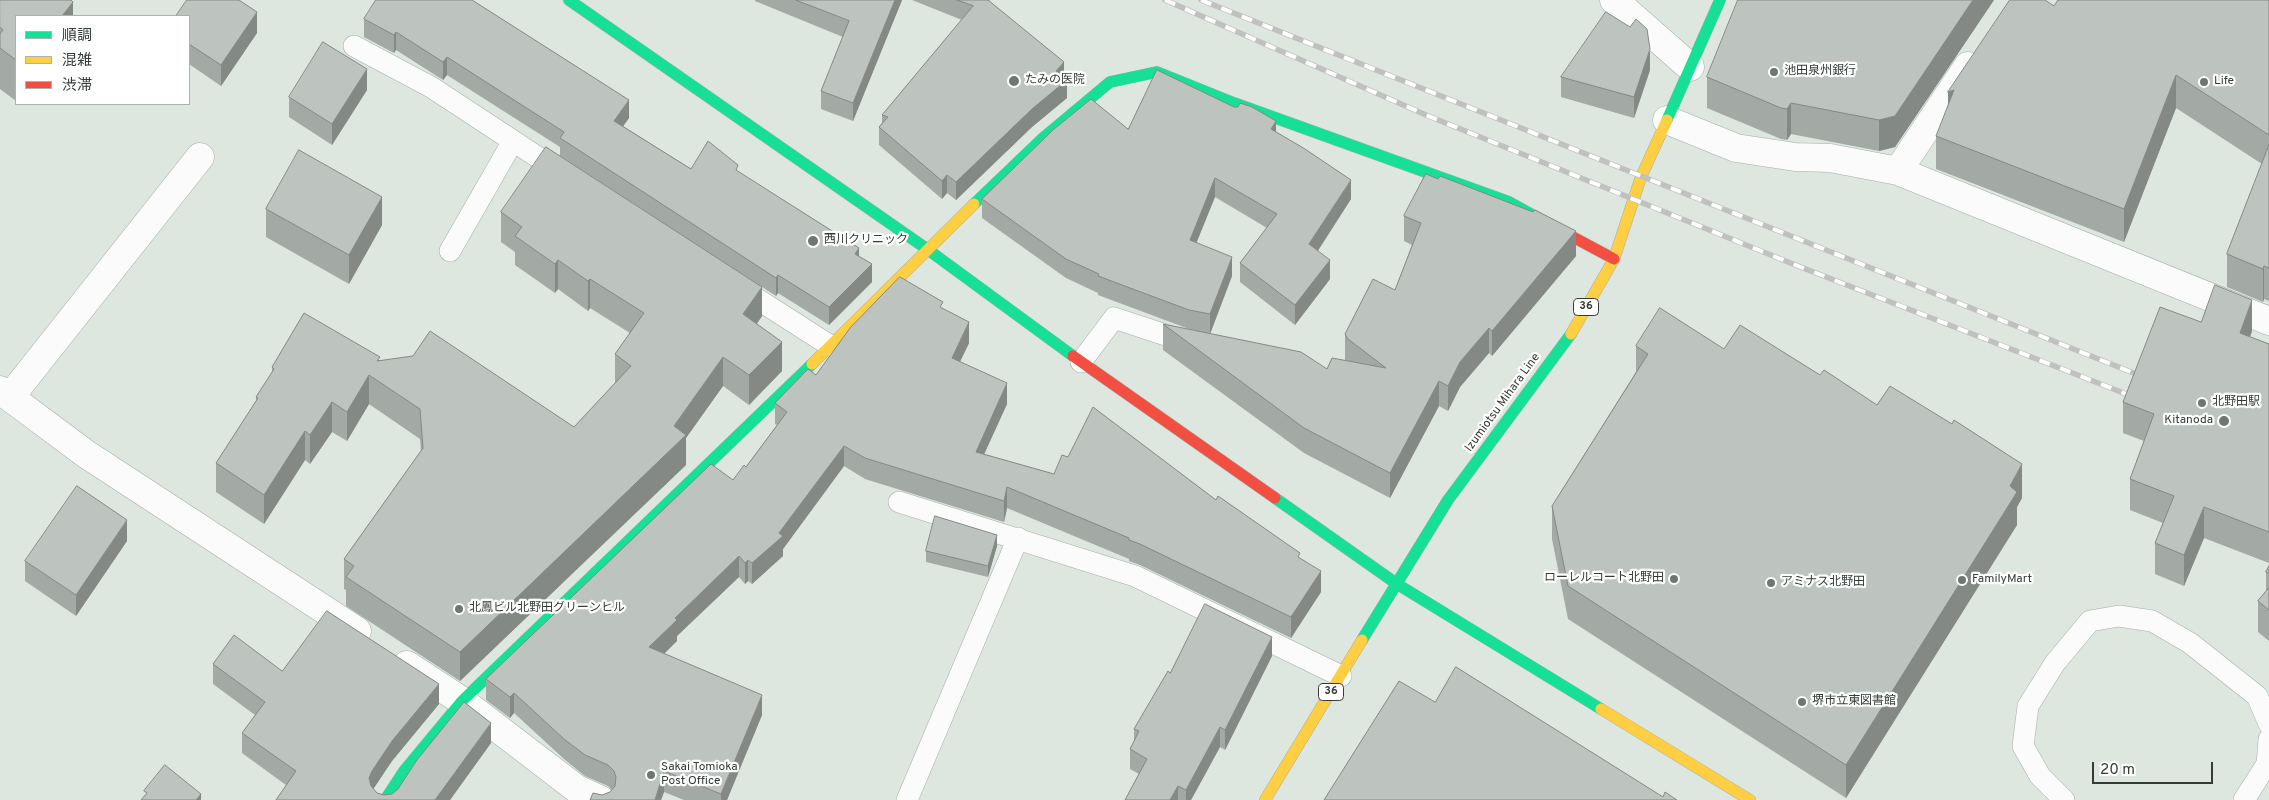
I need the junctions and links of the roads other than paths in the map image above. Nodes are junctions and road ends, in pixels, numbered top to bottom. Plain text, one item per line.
1 (569, 0) edge
2 (1614, 0) edge
3 (1720, 0) edge
4 (354, 46) dead end
5 (1980, 49) edge
6 (1690, 67) junction
7 (1667, 120) junction
8 (513, 141) junction
9 (200, 157) dead end
10 (1898, 171) junction
11 (580, 184) edge
12 (927, 249) junction
13 (450, 250) dead end
14 (1614, 259) junction
15 (721, 275) edge
16 (2269, 321) edge
17 (830, 345) junction
18 (1210, 347) edge
19 (1080, 362) junction
20 (5, 394) edge
21 (899, 502) dead end
22 (1018, 538) junction
23 (1397, 584) junction
24 (1341, 676) junction
25 (462, 701) junction
26 (2269, 724) edge
27 (2269, 739) edge
28 (384, 800) edge
29 (600, 800) edge
30 (907, 800) edge
31 (1265, 800) edge
32 (1750, 800) edge
33 (2064, 800) edge
34 (2244, 800) edge

1 - 12 street
2 - 6 street
3 - 6 street, Izumiotsu Mihara Line / 36
4 - 8 lane
5 - 10 street
6 - 7 street, Izumiotsu Mihara Line / 36
7 - 10 street
7 - 14 street, Izumiotsu Mihara Line / 36
8 - 11 lane
8 - 13 lane
9 - 20 street
10 - 16 street
12 - 14 street
12 - 17 street
12 - 19 street
14 - 23 street, Izumiotsu Mihara Line / 36
15 - 17 lane
17 - 25 street
18 - 19 lane
19 - 23 street
20 - 25 street
21 - 22 lane
22 - 24 lane
22 - 30 lane
23 - 24 street, Izumiotsu Mihara Line / 36
23 - 32 street
24 - 31 street, Izumiotsu Mihara Line / 36
25 - 28 street
25 - 29 street
26 - 33 lane
27 - 34 lane

